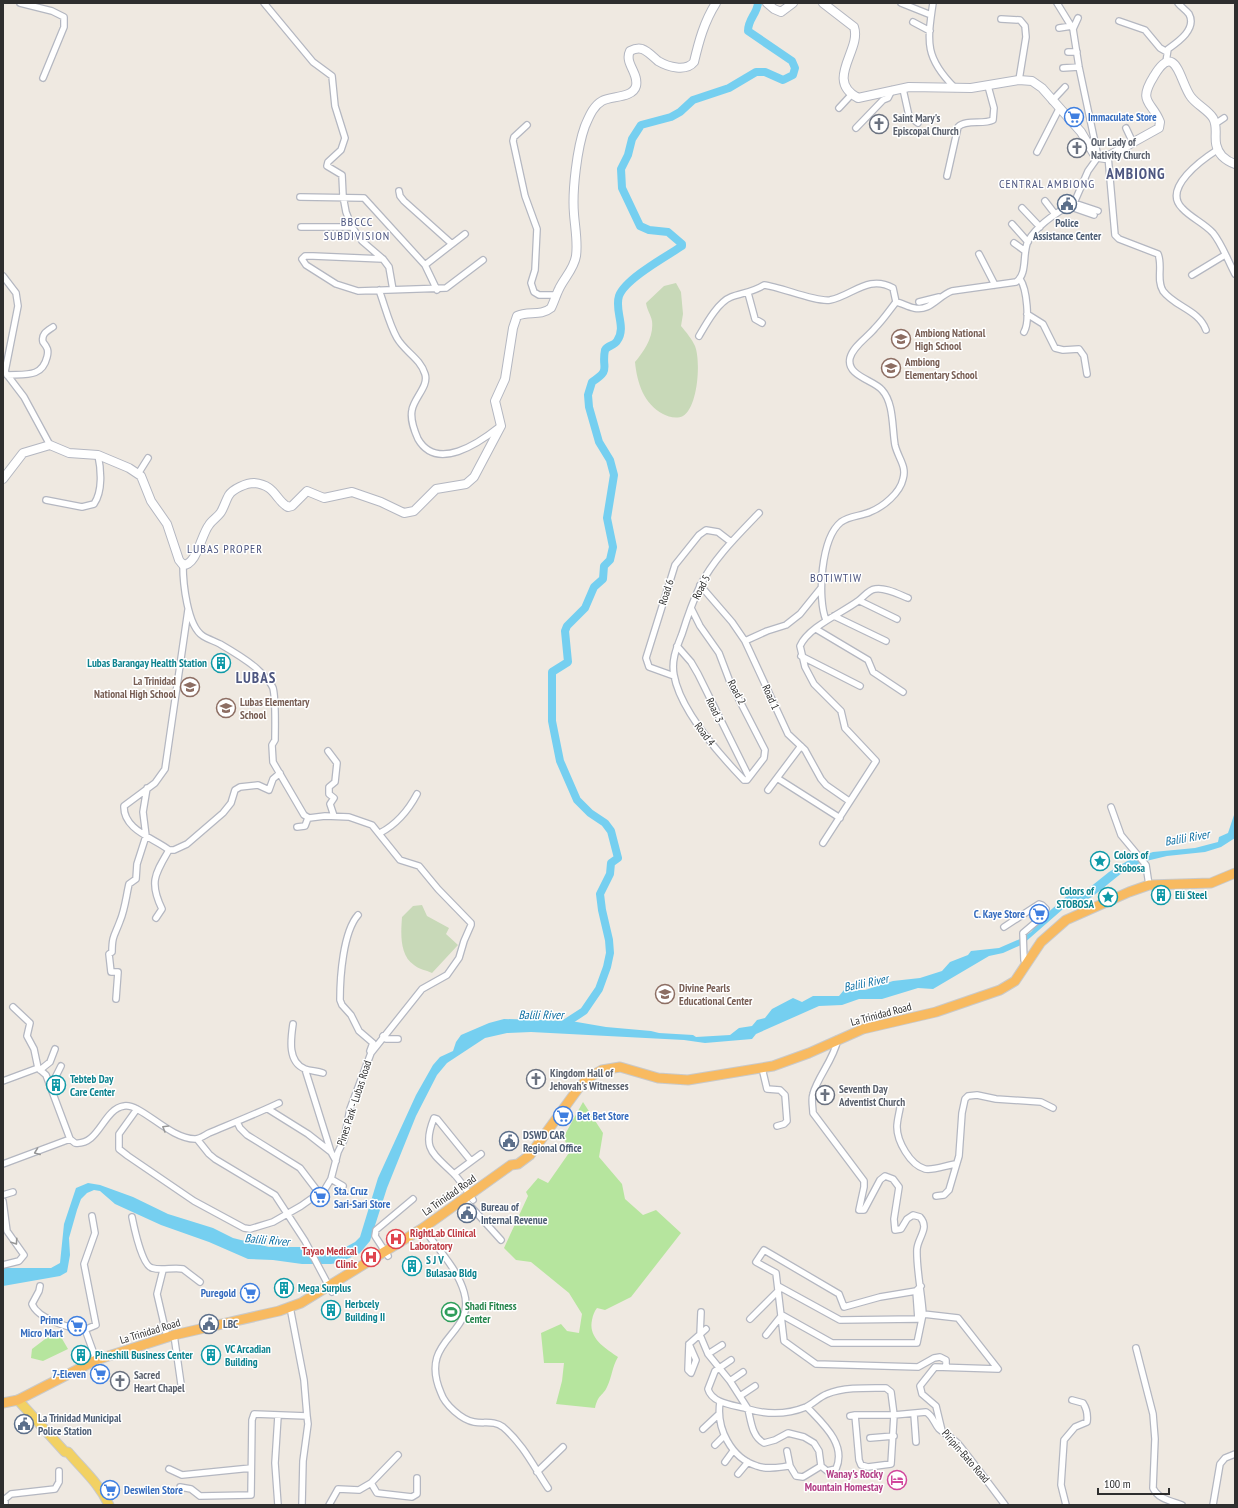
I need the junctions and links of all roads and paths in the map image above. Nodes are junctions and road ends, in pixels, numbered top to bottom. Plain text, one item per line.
1 (20, 3) edge
2 (264, 3) edge
3 (716, 3) edge
4 (767, 3) edge
5 (793, 3) edge
6 (823, 3) edge
7 (901, 3) edge
8 (1057, 3) edge
9 (1178, 3) edge
10 (932, 4) edge
11 (931, 14) junction
12 (1078, 18) dead end
13 (1001, 19) dead end
14 (1119, 21) dead end
15 (914, 22) dead end
16 (1072, 27) junction
17 (1059, 28) dead end
18 (930, 31) junction
19 (1068, 52) dead end
20 (1077, 52) junction
21 (1167, 52) junction
22 (1166, 62) junction
23 (1079, 67) junction
24 (1063, 68) dead end
25 (43, 78) dead end
26 (1019, 80) junction
27 (988, 86) junction
28 (1065, 87) dead end
29 (903, 88) junction
30 (955, 88) junction
31 (892, 90) junction
32 (852, 94) junction
33 (1052, 101) junction
34 (839, 108) dead end
35 (1059, 109) junction
36 (1224, 118) dead end
37 (918, 123) dead end
38 (1215, 124) junction
39 (527, 125) dead end
40 (856, 128) dead end
41 (1126, 128) dead end
42 (1133, 143) junction
43 (1217, 150) junction
44 (1036, 152) dead end
45 (1108, 156) junction
46 (1098, 157) junction
47 (1235, 164) edge
48 (947, 176) dead end
49 (399, 191) dead end
50 (300, 196) dead end
51 (343, 196) junction
52 (1045, 201) dead end
53 (1071, 205) junction
54 (1022, 208) dead end
55 (1096, 213) dead end
56 (1055, 214) junction
57 (1012, 224) dead end
58 (301, 227) dead end
59 (352, 227) junction
60 (1040, 227) junction
61 (464, 234) dead end
62 (1028, 242) junction
63 (1014, 243) dead end
64 (452, 244) junction
65 (1025, 251) junction
66 (979, 254) dead end
67 (1225, 255) junction
68 (383, 259) junction
69 (483, 260) dead end
70 (425, 264) junction
71 (1235, 274) edge
72 (1192, 275) dead end
73 (3, 276) edge
74 (1020, 279) junction
75 (995, 285) junction
76 (379, 290) junction
77 (393, 290) junction
78 (437, 290) junction
79 (748, 293) junction
80 (557, 295) junction
81 (939, 297) junction
82 (896, 302) junction
83 (919, 302) dead end
84 (1027, 314) junction
85 (762, 323) dead end
86 (53, 327) dead end
87 (1206, 330) dead end
88 (1024, 332) dead end
89 (699, 336) dead end
90 (1087, 374) dead end
91 (7, 375) junction
92 (501, 426) junction
93 (50, 445) junction
94 (98, 455) junction
95 (148, 458) dead end
96 (138, 474) junction
97 (3, 479) edge
98 (46, 500) dead end
99 (759, 513) dead end
100 (731, 542) junction
101 (183, 565) junction
102 (700, 586) junction
103 (821, 588) junction
104 (908, 598) dead end
105 (860, 601) junction
106 (691, 608) junction
107 (188, 609) junction
108 (834, 616) junction
109 (897, 619) dead end
110 (826, 620) junction
111 (816, 629) junction
112 (745, 641) junction
113 (886, 641) dead end
114 (677, 646) junction
115 (801, 656) junction
116 (674, 676) junction
117 (860, 686) dead end
118 (903, 692) dead end
119 (801, 746) junction
120 (328, 751) dead end
121 (280, 774) junction
122 (749, 777) junction
123 (777, 778) junction
124 (147, 788) junction
125 (768, 790) dead end
126 (417, 794) dead end
127 (849, 801) junction
128 (1111, 807) dead end
129 (334, 816) junction
130 (308, 818) junction
131 (840, 818) junction
132 (297, 827) dead end
133 (380, 833) junction
134 (146, 836) junction
135 (823, 843) dead end
136 (169, 850) junction
137 (1235, 873) edge
138 (1150, 885) junction
139 (358, 915) dead end
140 (156, 918) dead end
141 (1004, 927) dead end
142 (1026, 965) junction
143 (116, 999) dead end
144 (14, 1007) dead end
145 (293, 1024) dead end
146 (383, 1036) junction
147 (398, 1039) dead end
148 (838, 1039) junction
149 (56, 1049) dead end
150 (371, 1053) junction
151 (61, 1066) dead end
152 (762, 1068) junction
153 (39, 1069) junction
154 (305, 1069) junction
155 (324, 1073) dead end
156 (3, 1081) edge
157 (50, 1081) junction
158 (279, 1103) dead end
159 (900, 1108) dead end
160 (1053, 1108) dead end
161 (137, 1109) junction
162 (268, 1109) junction
163 (237, 1122) junction
164 (777, 1126) dead end
165 (70, 1139) junction
166 (197, 1139) junction
167 (331, 1152) junction
168 (481, 1154) dead end
169 (471, 1161) junction
170 (336, 1162) junction
171 (3, 1164) edge
172 (956, 1164) junction
173 (454, 1174) junction
174 (331, 1179) junction
175 (343, 1186) dead end
176 (13, 1192) dead end
177 (319, 1194) junction
178 (3, 1195) edge
179 (936, 1196) dead end
180 (413, 1199) dead end
181 (469, 1199) junction
182 (3, 1200) edge
183 (288, 1214) junction
184 (92, 1216) dead end
185 (132, 1217) dead end
186 (425, 1230) junction
187 (501, 1240) dead end
188 (386, 1254) junction
189 (3, 1265) edge
190 (163, 1270) junction
191 (200, 1282) dead end
192 (40, 1286) dead end
193 (921, 1286) junction
194 (778, 1288) junction
195 (330, 1289) junction
196 (916, 1291) junction
197 (291, 1310) junction
198 (701, 1312) dead end
199 (923, 1314) junction
200 (782, 1315) junction
201 (750, 1319) dead end
202 (706, 1329) dead end
203 (84, 1330) junction
204 (700, 1335) junction
205 (766, 1335) dead end
206 (172, 1337) junction
207 (689, 1344) dead end
208 (722, 1345) dead end
209 (1136, 1348) dead end
210 (708, 1354) junction
211 (731, 1360) dead end
212 (97, 1362) junction
213 (946, 1367) junction
214 (718, 1368) junction
215 (743, 1372) dead end
216 (730, 1381) junction
217 (181, 1384) dead end
218 (755, 1386) dead end
219 (740, 1396) junction
220 (1072, 1400) dead end
221 (22, 1401) junction
222 (720, 1402) junction
223 (3, 1403) edge
224 (807, 1407) junction
225 (3, 1409) edge
226 (748, 1409) junction
227 (719, 1414) junction
228 (914, 1414) junction
229 (894, 1415) junction
230 (278, 1416) junction
231 (306, 1416) junction
232 (703, 1429) dead end
233 (942, 1431) junction
234 (724, 1436) junction
235 (894, 1436) junction
236 (870, 1438) dead end
237 (916, 1442) dead end
238 (715, 1445) dead end
239 (563, 1447) dead end
240 (733, 1451) junction
241 (787, 1451) dead end
242 (1235, 1454) edge
243 (398, 1455) dead end
244 (725, 1462) dead end
245 (748, 1462) junction
246 (790, 1466) junction
247 (821, 1466) junction
248 (169, 1468) dead end
249 (251, 1468) junction
250 (59, 1471) dead end
251 (537, 1472) junction
252 (738, 1474) dead end
253 (417, 1478) dead end
254 (370, 1483) junction
255 (180, 1487) dead end
256 (548, 1488) dead end
257 (6, 1505) edge
258 (109, 1505) edge
259 (278, 1505) edge
260 (302, 1505) edge
261 (329, 1505) edge
262 (1005, 1505) edge
263 (1066, 1505) edge
264 (1182, 1505) edge
265 (1213, 1505) edge

1 - 25 street
2 - 51 street
3 - 80 main road
4 - 5 main road
6 - 32 main road
7 - 11 street
8 - 16 street
9 - 21 street
10 - 11 street
11 - 18 street
12 - 16 street
13 - 26 street
14 - 21 street
15 - 18 street
16 - 17 street
16 - 20 street
18 - 30 street
19 - 20 street
20 - 23 street
21 - 22 street
22 - 38 main road
22 - 42 main road
23 - 24 street
23 - 46 street
26 - 27 main road
26 - 33 main road
27 - 30 main road
27 - 48 street
28 - 33 street
29 - 30 main road
29 - 31 main road
29 - 37 street
31 - 32 main road
31 - 40 street
32 - 34 street
33 - 35 main road
35 - 44 street
35 - 46 main road
36 - 38 street
38 - 43 main road
39 - 80 street
41 - 42 street
42 - 45 main road
43 - 47 main road
43 - 67 street
45 - 46 main road
45 - 87 street
46 - 53 street
49 - 64 street
50 - 51 street
51 - 59 street
51 - 70 street
52 - 56 street
53 - 55 street
53 - 56 street
54 - 60 street
56 - 60 street
57 - 62 street
58 - 59 street
59 - 68 street
60 - 62 street
61 - 64 street
62 - 65 street
63 - 65 street
64 - 70 street
65 - 74 street
66 - 75 street
67 - 71 street
67 - 72 street
68 - 76 street
68 - 77 street
69 - 78 street
70 - 78 street
73 - 91 street
74 - 75 street
74 - 84 street
75 - 81 street
76 - 77 street
76 - 92 street
77 - 78 street
79 - 82 street
79 - 85 street
79 - 89 street
80 - 92 main road
81 - 82 street
81 - 83 street
82 - 103 street
84 - 88 street
84 - 90 street
86 - 91 street
91 - 93 street
92 - 101 main road
93 - 94 main road
93 - 97 main road
94 - 96 main road
94 - 98 street
95 - 96 street
96 - 101 main road
99 - 100 street, Road 5
100 - 102 street, Road 5
100 - 116 street, Road 6
101 - 107 street
102 - 106 street, Road 5
102 - 112 street, Road 1
103 - 110 street
103 - 112 street
104 - 105 street
105 - 108 street
105 - 109 street
106 - 114 street, Road 5
106 - 122 street, Road 2
107 - 121 street
107 - 124 street
108 - 110 street
108 - 113 street
110 - 111 street
111 - 115 street
111 - 118 street
112 - 119 street, Road 1
114 - 116 street, Road 5
114 - 122 street, Road 3
115 - 117 street
115 - 127 street
116 - 122 street, Road 4
119 - 123 street
119 - 127 street, Road 1
120 - 129 street
121 - 130 street
121 - 136 street
123 - 125 street
123 - 131 street
124 - 134 street
124 - 134 street
126 - 133 street
127 - 131 street
128 - 138 street
129 - 130 street, Pines Park - Lubas Road
129 - 133 street, Pines Park - Lubas Road
130 - 132 street
131 - 135 street
133 - 146 street, Pines Park - Lubas Road
134 - 136 street
134 - 143 street
136 - 140 street
137 - 138 highway, La Trinidad Road
138 - 142 highway, La Trinidad Road
139 - 150 street
141 - 142 street
142 - 148 highway, La Trinidad Road
144 - 153 street
145 - 154 street
146 - 147 street
146 - 150 street, Pines Park - Lubas Road
148 - 152 highway, La Trinidad Road
148 - 193 street
149 - 153 street
150 - 170 street, Pines Park - Lubas Road
151 - 157 street
152 - 164 street
152 - 181 highway, La Trinidad Road
153 - 156 street
153 - 157 street
154 - 155 street
154 - 167 street
157 - 165 street
158 - 162 street
159 - 172 street
160 - 172 street
161 - 165 street
166 -> 161 street
161 - 183 street, Pines Park - Lubas Road
162 - 163 street
162 - 167 street
163 - 166 street
163 - 177 street
165 -> 171 street
166 - 183 street
167 - 170 street
168 - 169 street
169 - 173 street
169 - 173 street
170 - 174 street, Pines Park - Lubas Road
172 - 179 street
173 - 181 street
174 - 175 street
174 - 177 street, Pines Park - Lubas Road
176 - 178 street
177 - 183 street, Pines Park - Lubas Road
180 - 188 street
181 - 186 highway, La Trinidad Road
181 - 187 street
182 -> 189 street
183 - 195 street
184 - 203 street
185 - 190 street
186 - 188 highway, La Trinidad Road
186 - 251 street
188 - 195 highway, La Trinidad Road
190 - 191 street
190 - 206 street
192 - 203 street
193 - 196 street
193 - 199 street
194 - 196 street
194 - 196 street
194 - 200 street
194 - 201 street
195 - 197 highway, La Trinidad Road
197 - 206 highway, La Trinidad Road
197 - 231 street
198 - 204 street
199 - 200 street
199 - 213 street
200 - 205 street
200 - 213 street
202 - 204 street
203 - 212 street
204 - 207 street
204 - 210 street
206 - 212 highway, La Trinidad Road
206 - 217 street
208 - 210 street
209 - 264 street
210 - 214 street
211 - 214 street
212 - 221 highway, La Trinidad Road
213 - 233 street, Piripin-Bato Road
214 - 216 street
214 - 222 street
215 - 216 street
216 - 219 street
218 - 219 street
219 - 226 street
220 - 263 street
221 - 223 highway
221 - 225 highway
221 - 258 main road
222 - 226 street
222 - 227 street
224 - 226 street
224 - 229 street
224 - 247 street
226 - 247 street
227 - 232 street
227 - 234 street
228 - 229 street
228 - 233 street
228 - 237 street
229 - 235 street
229 - 235 street
230 - 231 street
230 - 249 street
230 - 259 street
231 - 260 street
233 - 262 street, Piripin-Bato Road
234 - 238 street
234 - 240 street
235 - 236 street
239 - 251 street
240 - 244 street
240 - 245 street
241 - 246 street
242 - 265 street
243 - 254 street
245 - 246 street
245 - 252 street
246 - 247 street
248 - 249 street
249 - 255 street
250 - 257 street
251 - 256 street
253 - 254 street
254 - 261 street

